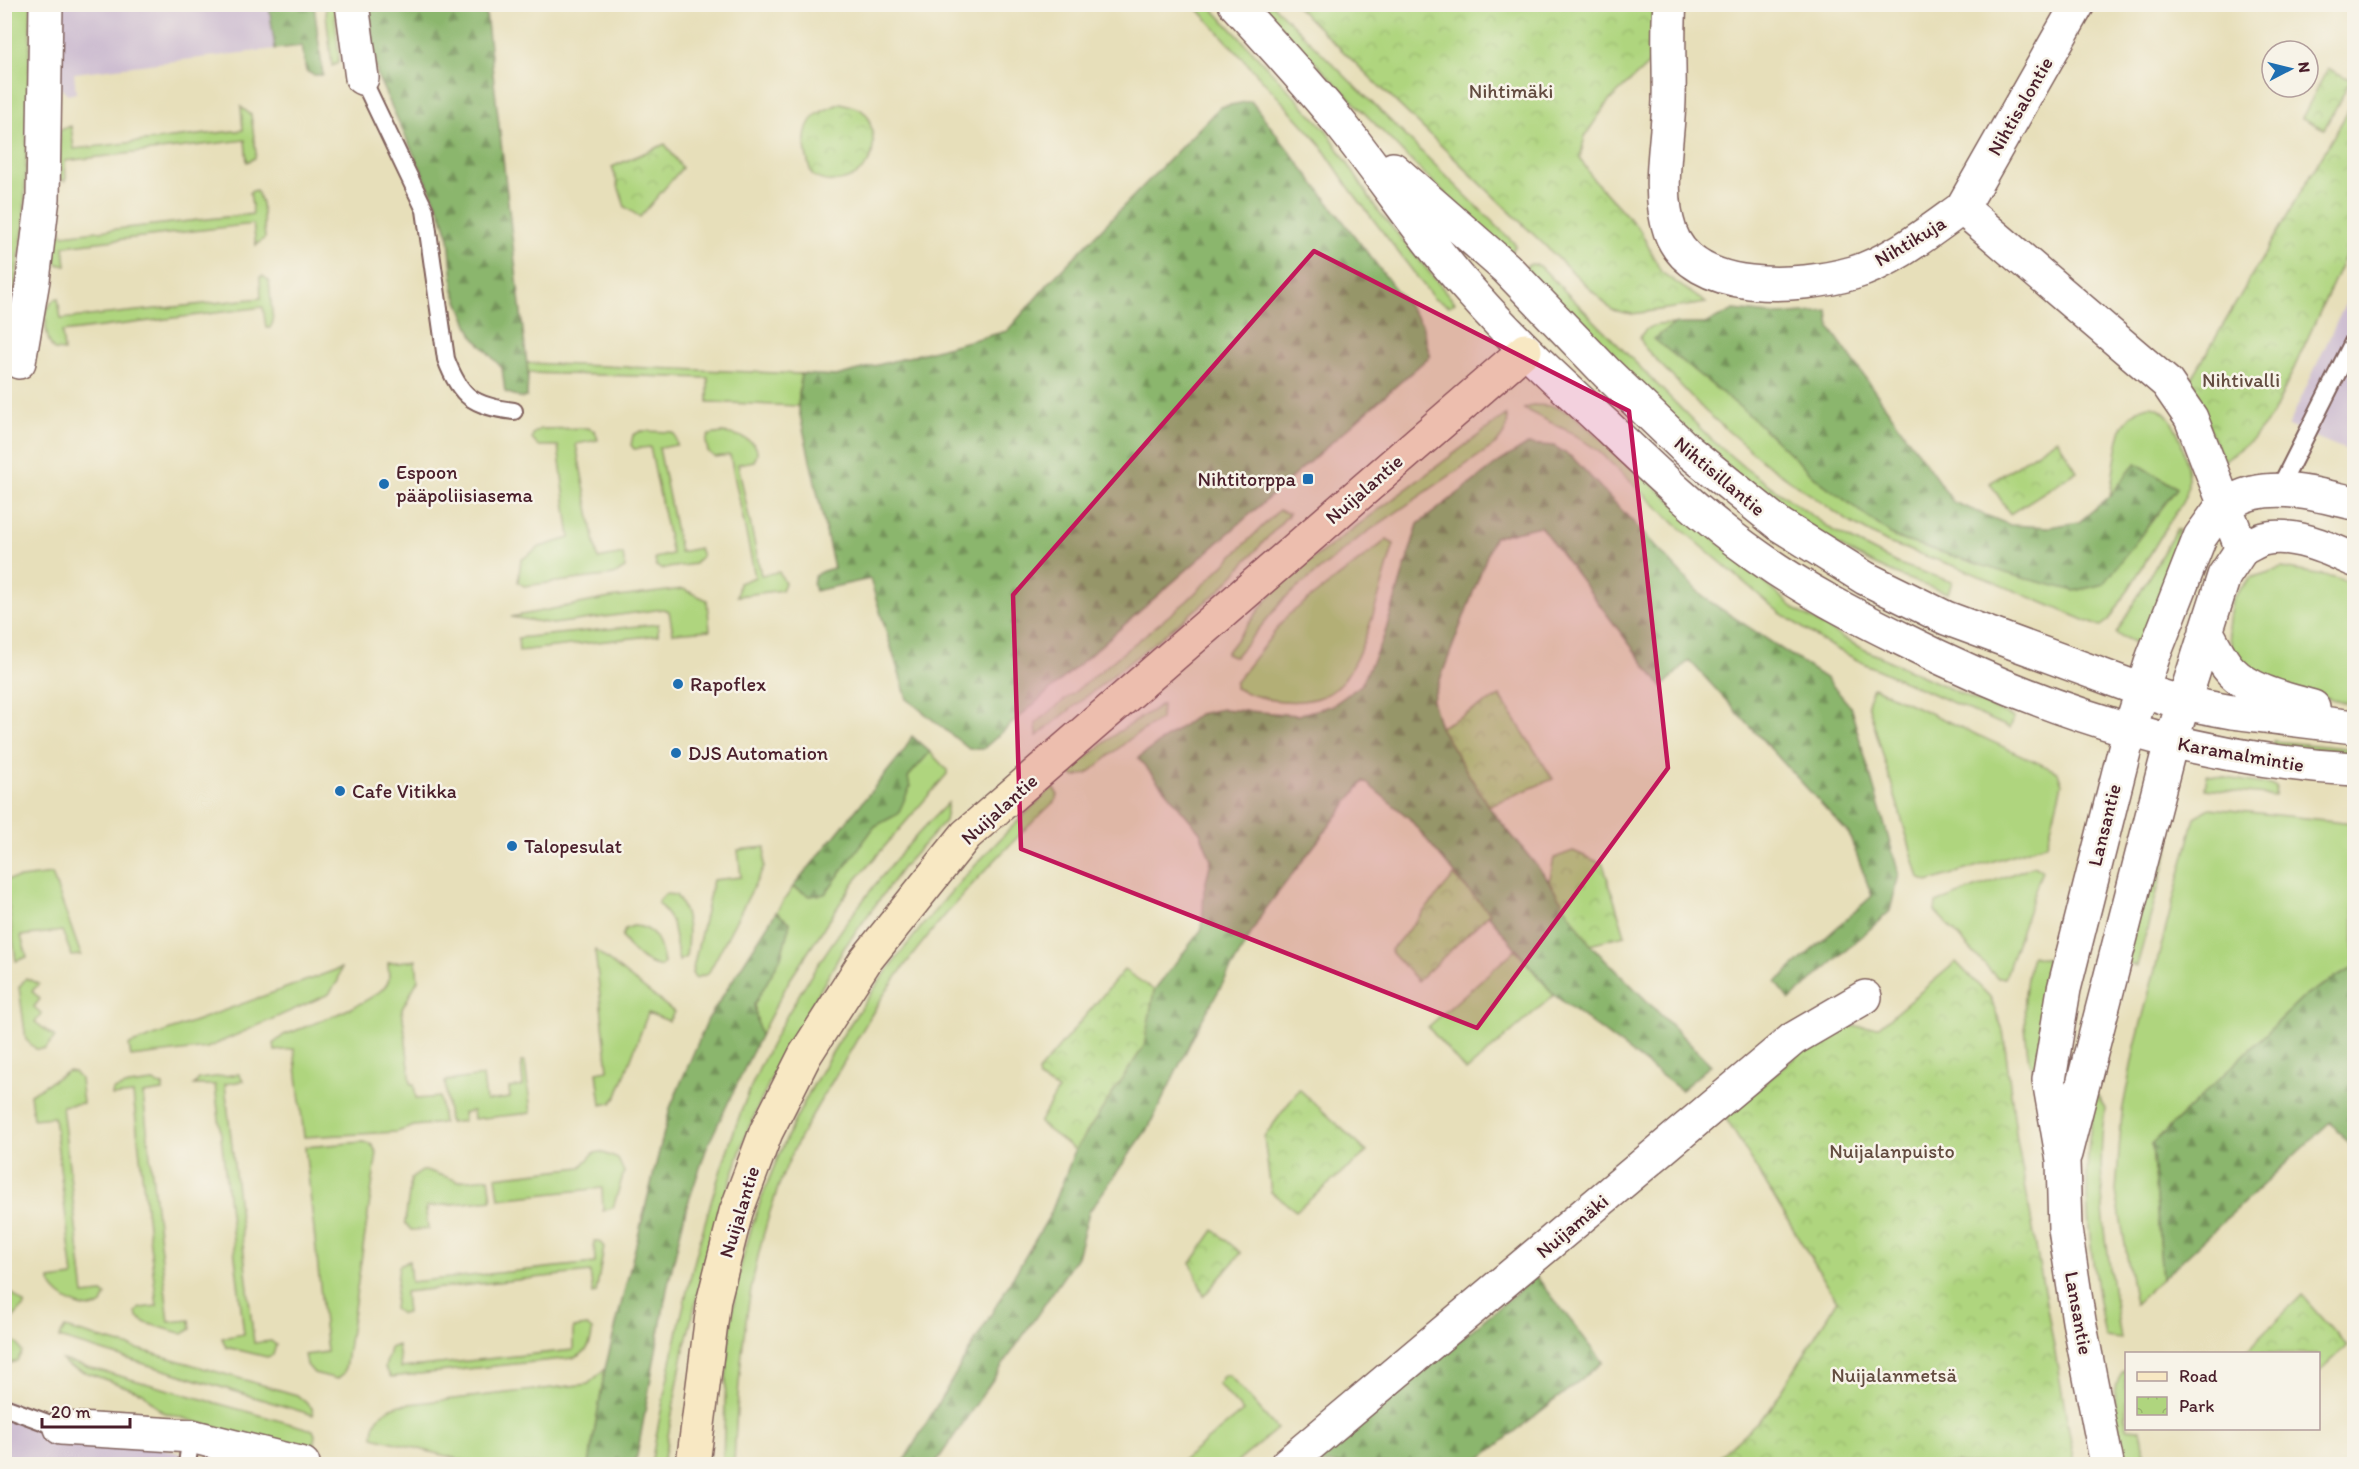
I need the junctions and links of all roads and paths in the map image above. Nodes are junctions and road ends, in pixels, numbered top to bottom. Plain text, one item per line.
1 (46, 4) edge
2 (352, 4) edge
3 (1235, 4) edge
4 (2078, 4) edge
5 (1669, 14) edge
6 (362, 78) joint
7 (1340, 123) junction
8 (1962, 208) junction
9 (1559, 320) junction
10 (2355, 340) edge
11 (1525, 350) junction
12 (18, 362) dead end
13 (514, 411) dead end
14 (2278, 490) junction
15 (2355, 503) edge
16 (2223, 505) junction
17 (2242, 549) junction
18 (2355, 560) edge
19 (2206, 631) junction
20 (2144, 691) junction
21 (2183, 703) junction
22 (2355, 721) edge
23 (2355, 727) edge
24 (2129, 732) junction
25 (2171, 742) junction
26 (2355, 769) edge
27 (1864, 997) dead end
28 (2063, 1161) junction
29 (4, 1407) edge
30 (61, 1428) joint
31 (189, 1450) edge
32 (265, 1460) edge
33 (303, 1464) edge
34 (693, 1464) edge
35 (1287, 1464) edge
36 (2107, 1464) edge

1 - 12 street
2 - 6 street
3 - 7 street, Nihtisillantie
4 - 8 street, Nihtisalontie
5 - 8 street, Nihtikuja
6 - 13 lane
7 - 9 street, Nihtisillantie
7 - 11 street, Nihtisillantie
8 - 16 street, Nihtikuja
9 - 11 street, Nuijalantie
9 - 20 street, Nihtisillantie
10 - 14 lane
11 - 24 street, Nihtisillantie
11 - 34 main road, Nuijalantie
14 - 15 street
14 - 16 street
16 - 17 street, Nihtikuja
16 - 20 street, Lansantie
17 - 18 street
17 - 19 street, Lansantie
19 - 21 street, Lansantie
19 - 22 street
20 - 21 street, Nihtisillantie
20 - 24 street, Lansantie
21 - 23 street, Karamalmintie
21 - 25 street, Lansantie
24 - 25 street, Karamalmintie
24 - 28 street, Lansantie
25 - 26 street, Karamalmintie
25 - 28 street, Lansantie
27 - 35 street, Nuijamäki
28 - 36 street, Lansantie
29 - 30 lane
30 - 31 street
31 - 32 street
32 - 33 street

